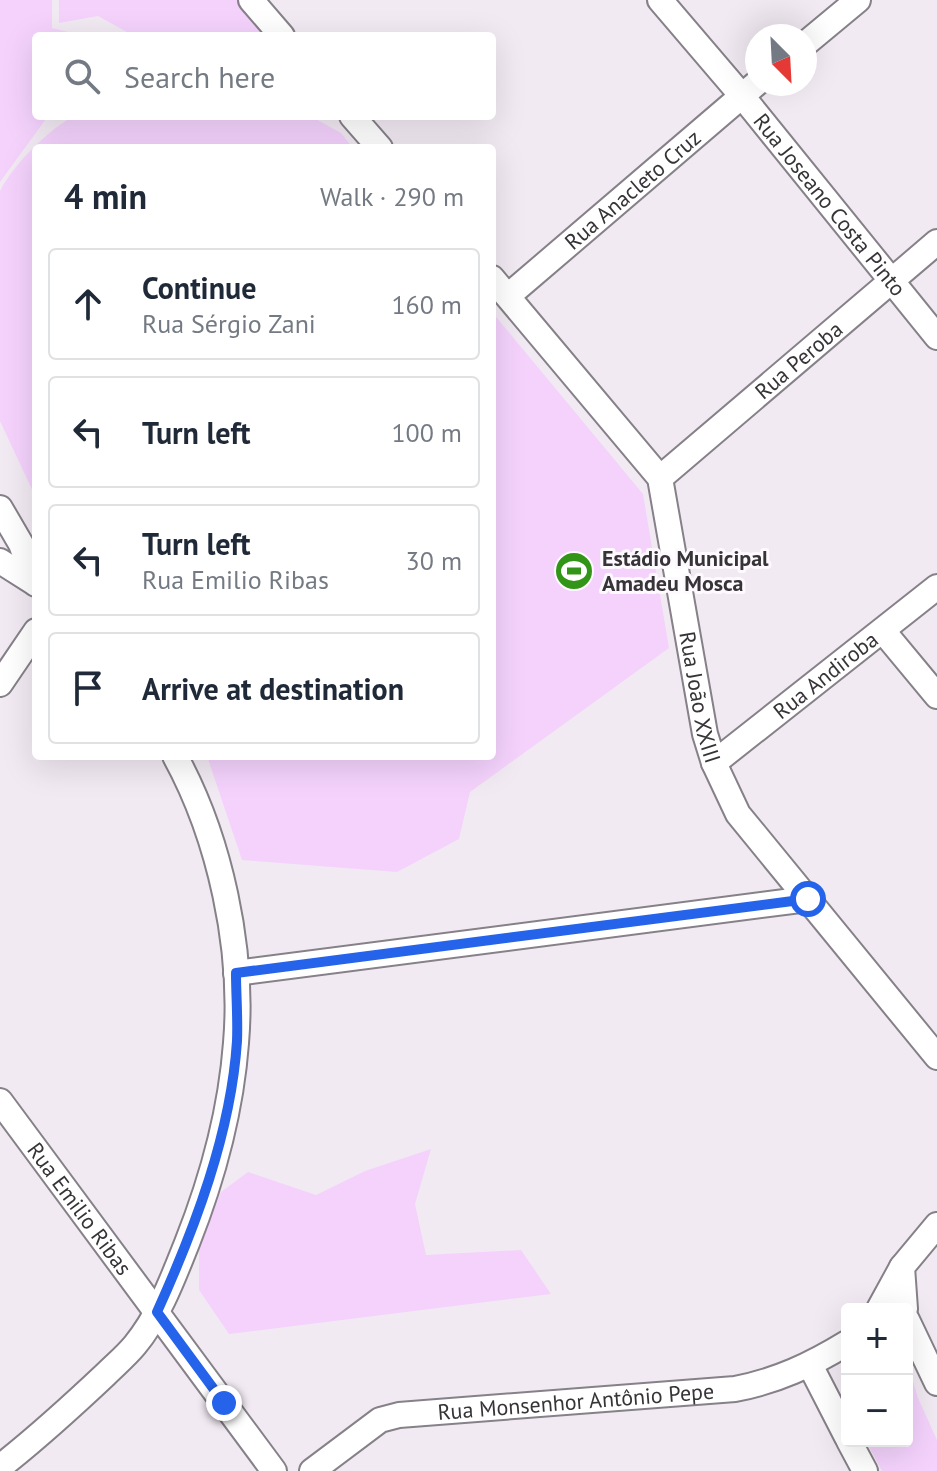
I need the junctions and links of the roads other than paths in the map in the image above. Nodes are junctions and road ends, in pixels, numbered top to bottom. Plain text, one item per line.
1 (251, 0) edge
2 (660, 0) edge
3 (858, 0) edge
4 (279, 32) edge
5 (817, 34) edge
6 (745, 85) edge
7 (745, 92) edge
8 (754, 96) edge
9 (356, 120) edge
10 (376, 144) edge
11 (937, 242) edge
12 (891, 280) junction
13 (500, 287) edge
14 (937, 337) edge
15 (660, 478) junction
16 (1, 512) edge
17 (0, 561) edge
18 (32, 575) edge
19 (32, 581) edge
20 (937, 587) edge
21 (883, 631) junction
22 (32, 637) edge
23 (0, 684) edge
24 (937, 696) edge
25 (177, 760) edge
26 (714, 763) junction
27 (808, 899) junction
28 (236, 973) junction
29 (937, 1057) edge
30 (0, 1101) edge
31 (937, 1225) edge
32 (902, 1267) junction
33 (882, 1303) edge
34 (905, 1303) edge
35 (157, 1312) junction
36 (913, 1333) edge
37 (841, 1347) edge
38 (810, 1365) junction
39 (937, 1383) edge
40 (854, 1456) edge
41 (0, 1467) edge
42 (274, 1471) edge
43 (312, 1471) edge

1 - 4 street
2 - 6 street, Rua Joseano Costa Pinto
3 - 5 street
7 - 13 street, Rua Anacleto Cruz
8 - 12 street, Rua Joseano Costa Pinto
9 - 10 street
11 - 12 street, Rua Peroba
12 - 14 street, Rua Joseano Costa Pinto
12 - 15 street, Rua Peroba
13 - 15 street, Rua João XXIII
15 - 26 street, Rua João XXIII
16 - 18 street
17 - 19 street
20 - 21 street, Rua Andiroba
21 - 24 street
21 - 26 street, Rua Andiroba
22 - 23 street
25 - 28 street
26 - 27 street, Rua João XXIII
27 - 28 street
27 - 29 street, Rua João XXIII
28 - 35 street
30 - 35 street, Rua Emilio Ribas
31 - 32 street
32 - 33 street
32 - 34 street
35 - 41 street
35 - 42 street, Rua Emilio Ribas
36 - 39 street
37 - 38 street, Rua Monsenhor Antônio Pepe
38 - 40 street
38 - 43 street, Rua Monsenhor Antônio Pepe

